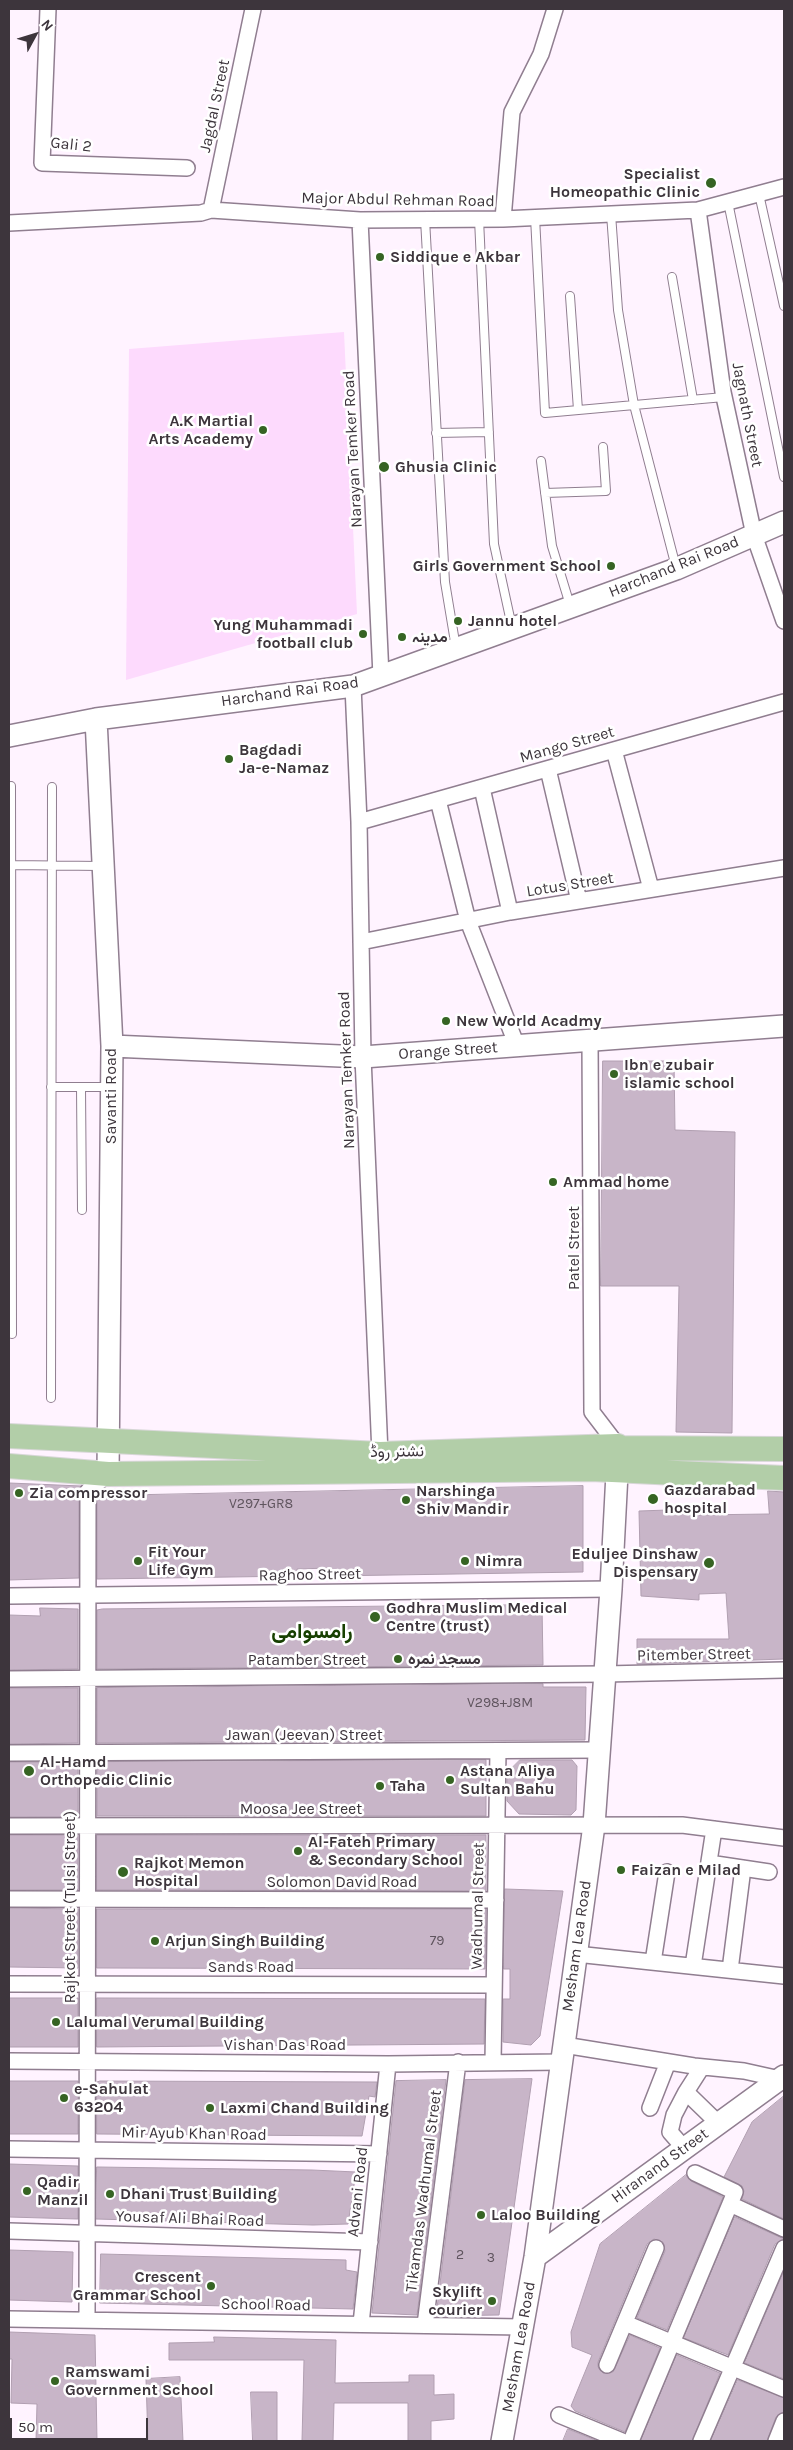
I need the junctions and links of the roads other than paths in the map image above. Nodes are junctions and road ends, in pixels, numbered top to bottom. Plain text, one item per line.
1 (48, 9) edge
2 (254, 9) edge
3 (555, 9) edge
4 (187, 168) dead end
5 (784, 187) edge
6 (759, 194) junction
7 (728, 202) junction
8 (211, 210) junction
9 (698, 210) junction
10 (611, 214) junction
11 (535, 217) junction
12 (503, 218) junction
13 (425, 219) junction
14 (478, 219) junction
15 (360, 220) junction
16 (9, 222) edge
17 (672, 277) dead end
18 (570, 296) dead end
19 (784, 306) edge
20 (724, 397) junction
21 (693, 400) junction
22 (634, 405) junction
23 (578, 410) junction
24 (489, 432) junction
25 (436, 433) junction
26 (603, 447) dead end
27 (541, 461) dead end
28 (783, 464) edge
29 (784, 477) edge
30 (545, 493) junction
31 (784, 522) edge
32 (754, 535) junction
33 (676, 569) junction
34 (571, 607) junction
35 (784, 621) edge
36 (512, 629) junction
37 (456, 649) junction
38 (381, 676) junction
39 (353, 686) junction
40 (784, 702) edge
41 (96, 719) junction
42 (9, 736) edge
43 (614, 750) junction
44 (548, 769) junction
45 (11, 786) dead end
46 (52, 786) dead end
47 (482, 788) junction
48 (438, 800) junction
49 (360, 822) junction
50 (11, 865) edge
51 (52, 865) junction
52 (102, 866) junction
53 (784, 868) edge
54 (651, 890) junction
55 (579, 901) junction
56 (510, 912) junction
57 (468, 921) junction
58 (361, 942) junction
59 (784, 1026) edge
60 (590, 1041) junction
61 (112, 1046) junction
62 (517, 1046) junction
63 (363, 1056) junction
64 (51, 1087) junction
65 (81, 1087) junction
66 (111, 1087) junction
67 (82, 1210) dead end
68 (12, 1334) dead end
69 (51, 1398) dead end
70 (9, 1436) edge
71 (108, 1442) junction
72 (618, 1446) junction
73 (784, 1449) edge
74 (380, 1454) junction
75 (9, 1466) edge
76 (618, 1471) junction
77 (108, 1474) junction
78 (784, 1478) edge
79 (611, 1589) junction
80 (88, 1595) junction
81 (9, 1596) edge
82 (784, 1670) edge
83 (605, 1674) junction
84 (9, 1679) edge
85 (88, 1679) junction
86 (599, 1750) junction
87 (498, 1751) junction
88 (9, 1753) edge
89 (87, 1754) junction
90 (497, 1825) junction
91 (594, 1825) junction
92 (9, 1826) edge
93 (87, 1827) junction
94 (714, 1829) junction
95 (784, 1838) edge
96 (709, 1863) junction
97 (743, 1868) junction
98 (667, 1872) dead end
99 (768, 1872) dead end
100 (9, 1899) edge
101 (87, 1900) junction
102 (496, 1900) junction
103 (576, 1954) junction
104 (654, 1962) junction
105 (693, 1966) junction
106 (730, 1970) junction
107 (784, 1976) edge
108 (9, 1984) edge
109 (87, 1984) junction
110 (494, 1985) junction
111 (563, 2054) junction
112 (9, 2061) edge
113 (87, 2061) junction
114 (458, 2062) junction
115 (493, 2062) junction
116 (668, 2062) junction
117 (388, 2064) junction
118 (702, 2067) junction
119 (782, 2077) edge
120 (686, 2092) junction
121 (650, 2108) dead end
122 (719, 2124) junction
123 (684, 2148) junction
124 (9, 2149) edge
125 (87, 2149) junction
126 (379, 2154) junction
127 (696, 2173) dead end
128 (730, 2204) junction
129 (784, 2229) edge
130 (9, 2231) edge
131 (87, 2233) junction
132 (370, 2242) junction
133 (656, 2248) dead end
134 (784, 2248) edge
135 (535, 2257) junction
136 (9, 2318) edge
137 (87, 2320) junction
138 (625, 2323) junction
139 (361, 2324) junction
140 (425, 2325) junction
141 (522, 2327) junction
142 (673, 2342) junction
143 (607, 2364) dead end
144 (733, 2368) junction
145 (784, 2390) edge
146 (559, 2414) dead end
147 (784, 2421) edge
148 (502, 2441) edge
149 (622, 2441) edge
150 (632, 2441) edge
151 (701, 2441) edge
152 (776, 2441) edge

1 - 4 street, Gali 2
2 - 8 street, Jagdal Street
3 - 12 street
5 - 6 street, Major Abdul Rehman Road
6 - 7 street, Major Abdul Rehman Road
6 - 19 lane
7 - 9 street, Major Abdul Rehman Road
7 - 28 lane
8 - 15 street, Major Abdul Rehman Road
8 - 16 street, Major Abdul Rehman Road
9 - 10 street, Major Abdul Rehman Road
9 - 20 street, Jagnath Street
10 - 11 street, Major Abdul Rehman Road
10 - 22 lane
11 - 12 street, Major Abdul Rehman Road
11 - 23 lane
12 - 14 street, Major Abdul Rehman Road
13 - 14 street, Major Abdul Rehman Road
13 - 15 street, Major Abdul Rehman Road
13 - 25 lane
14 - 24 lane
15 - 38 street, Narayan Temker Road
17 - 21 lane
18 - 23 lane
20 - 21 lane
20 - 32 street, Jagnath Street
21 - 22 lane
22 - 23 lane
22 - 33 lane
24 - 25 lane
24 - 36 lane
25 - 37 lane
26 - 30 lane
27 - 30 lane
28 - 29 lane
30 - 34 lane
31 - 32 street, Harchand Rai Road
32 - 33 street, Harchand Rai Road
32 - 35 street, Jagnath Street
33 - 34 street, Harchand Rai Road
34 - 36 street, Harchand Rai Road
36 - 37 street, Harchand Rai Road
37 - 38 street, Harchand Rai Road
38 - 39 street, Harchand Rai Road
39 - 41 street, Harchand Rai Road
39 - 49 street, Narayan Temker Road
40 - 43 street, Mango Street
41 - 42 street, Harchand Rai Road
41 - 52 street, Savanti Road
43 - 44 street, Mango Street
43 - 54 street
44 - 47 street, Mango Street
44 - 55 street
45 - 50 lane
46 - 51 lane
47 - 48 street, Mango Street
47 - 56 street
48 - 49 street, Mango Street
48 - 57 street
49 - 58 street, Narayan Temker Road
50 - 51 lane
50 - 68 lane
51 - 52 lane
51 - 64 lane
52 - 61 street, Savanti Road
53 - 54 street, Lotus Street
54 - 55 street, Lotus Street
55 - 56 street, Lotus Street
56 - 57 street, Lotus Street
57 - 58 street, Lotus Street
57 - 62 street
58 - 63 street, Narayan Temker Road
59 - 60 street, Orange Street
60 - 62 street, Orange Street
60 - 72 street, Patel Street
61 - 63 street, Orange Street
61 - 66 street, Savanti Road
62 - 63 street, Orange Street
63 - 74 street, Narayan Temker Road
64 - 65 lane
64 - 69 lane
65 - 66 lane
65 - 67 lane
66 - 71 street, Savanti Road
70 - 71 main road, نشتر روڈ
71 - 74 main road, نشتر روڈ
71 - 77 street, Savanti Road
72 - 73 main road, نشتر روڈ
72 - 74 main road, نشتر روڈ
72 - 76 street, Mesham Lea Road
75 - 77 main road, نشتر روڈ
76 - 77 main road, نشتر روڈ
76 - 78 main road, نشتر روڈ
76 - 79 street, Mesham Lea Road
77 - 80 street, Rajkot Street (Tulsi Street)
79 - 80 street, Raghoo Street
79 - 83 street, Mesham Lea Road
80 - 81 street, Raghoo Street
80 - 85 street, Rajkot Street (Tulsi Street)
82 - 83 street, Pitember Street
83 - 85 street, Patamber Street
83 - 86 street, Mesham Lea Road
84 - 85 street, Patamber Street
85 - 89 street, Rajkot Street (Tulsi Street)
86 - 87 street, Jawan (Jeevan) Street
86 - 91 street, Mesham Lea Road
87 - 89 street, Jawan (Jeevan) Street
87 - 90 street, Wadhumal Street
88 - 89 street, Jawan (Jeevan) Street
89 - 93 street, Rajkot Street (Tulsi Street)
90 - 91 street, Moosa Jee Street
90 - 93 street, Moosa Jee Street
90 - 102 street, Wadhumal Street
91 - 94 street, Moosa Jee Street
91 - 103 street, Mesham Lea Road
92 - 93 street, Moosa Jee Street
93 - 101 street, Rajkot Street (Tulsi Street)
94 - 95 street, Moosa Jee Street
94 - 96 street
96 - 97 street
96 - 105 street
97 - 99 street
97 - 106 street
98 - 104 street
100 - 101 street, Solomon David Road
101 - 102 street, Solomon David Road
101 - 109 street, Rajkot Street (Tulsi Street)
102 - 110 street, Wadhumal Street
103 - 104 street
103 - 111 street, Mesham Lea Road
104 - 105 street
105 - 106 street
106 - 107 street
108 - 109 street, Sands Road
109 - 110 street, Sands Road
109 - 113 street, Rajkot Street (Tulsi Street)
110 - 115 street, Wadhumal Street
111 - 115 street, Vishan Das Road
111 - 116 street, Vishan Das Road
111 - 135 street, Mesham Lea Road
112 - 113 street, Vishan Das Road
113 - 117 street, Vishan Das Road
113 - 125 street, Rajkot Street (Tulsi Street)
114 - 115 street, Vishan Das Road
114 - 117 street, Vishan Das Road
114 - 140 street, Tikamdas Wadhumal Street
116 - 118 street, Vishan Das Road
116 - 121 street
117 - 126 street, Advani Road
118 - 119 street, Vishan Das Road
118 - 120 street
119 - 122 street, Hiranand Street
120 - 122 street
120 - 123 street
122 - 123 street, Hiranand Street
123 - 135 street, Hiranand Street
124 - 125 street, Mir Ayub Khan Road
125 - 126 street, Mir Ayub Khan Road
125 - 131 street, Rajkot Street (Tulsi Street)
126 - 132 street, Advani Road
127 - 128 street
128 - 129 street
128 - 142 street
130 - 131 street, Yousaf Ali Bhai Road
131 - 132 street, Yousaf Ali Bhai Road
131 - 137 street, Rajkot Street (Tulsi Street)
132 - 139 street, Advani Road
133 - 138 street
134 - 144 street
135 - 141 street, Mesham Lea Road
136 - 137 street, School Road
137 - 139 street, School Road
138 - 142 street
138 - 143 street
139 - 140 street, School Road
140 - 141 street, School Road
141 - 148 street, Mesham Lea Road
142 - 144 street
142 - 150 street
144 - 145 street
144 - 151 street
146 - 149 street
147 - 152 street

